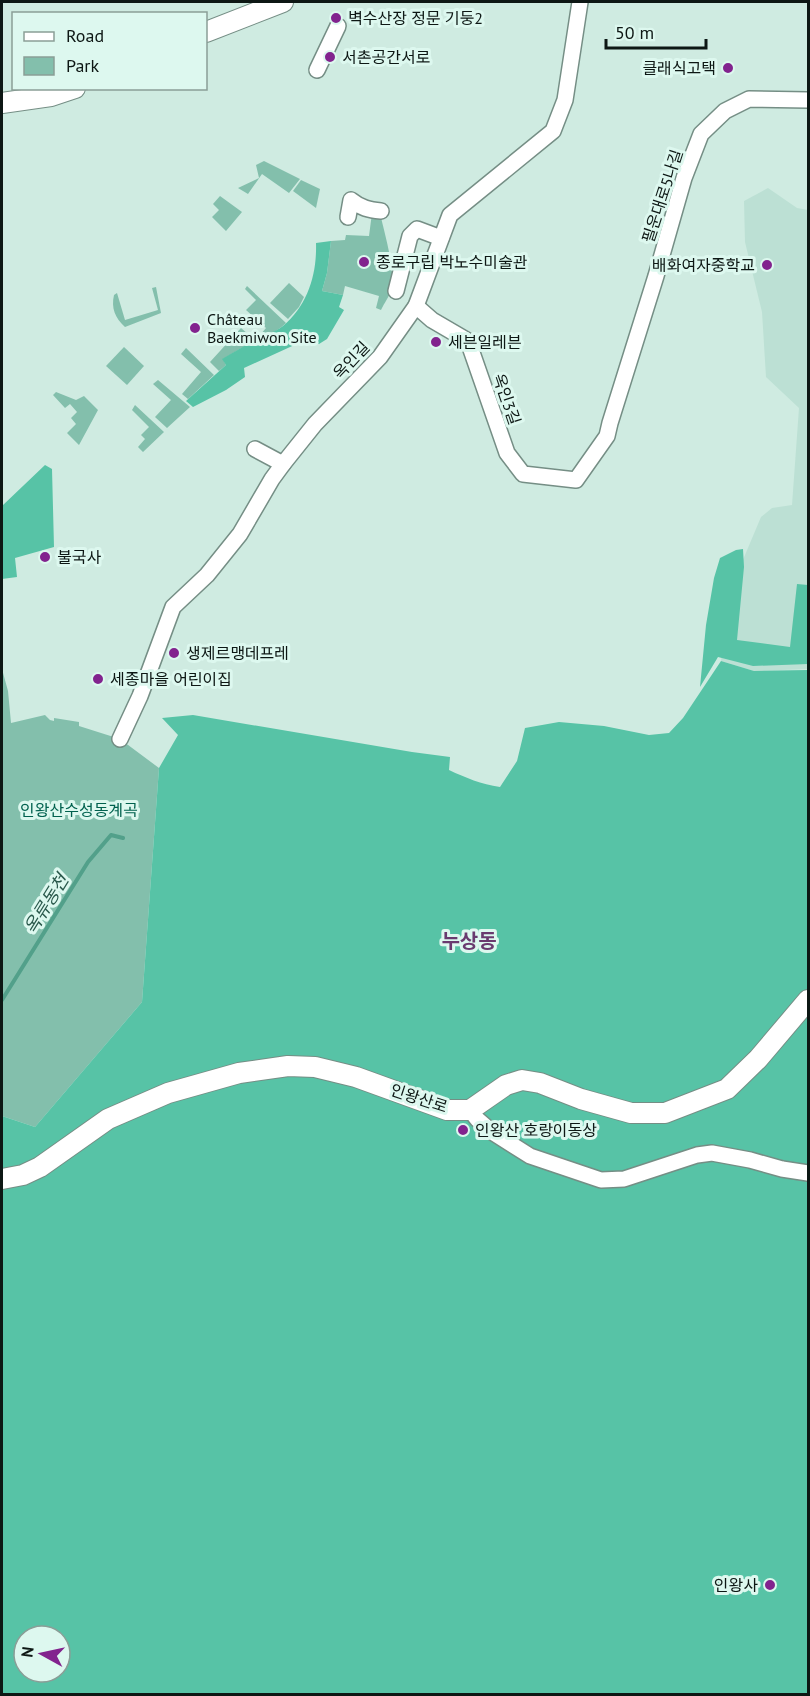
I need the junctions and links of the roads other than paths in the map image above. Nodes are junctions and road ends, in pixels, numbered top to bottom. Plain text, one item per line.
1 (283, 2) edge
2 (580, 2) edge
3 (338, 26) dead end
4 (207, 32) edge
5 (317, 70) dead end
6 (68, 90) edge
7 (808, 100) edge
8 (2, 103) edge
9 (381, 211) dead end
10 (348, 217) dead end
11 (441, 238) junction
12 (396, 291) dead end
13 (416, 306) junction
14 (255, 449) dead end
15 (283, 464) junction
16 (576, 480) joint
17 (120, 739) dead end
18 (808, 1000) edge
19 (470, 1110) junction
20 (808, 1173) edge
21 (2, 1179) edge

1 - 4 street
2 - 11 street, 옥인길
3 - 5 street
6 - 8 street
7 - 16 street, 필운대로5나길
9 - 10 street
11 - 12 street
11 - 13 street, 옥인길
13 - 15 street, 옥인길
13 - 16 street, 옥인3길
14 - 15 street
15 - 17 street, 옥인길
18 - 19 street, 인왕산로
19 - 20 street
19 - 21 street, 인왕산로

